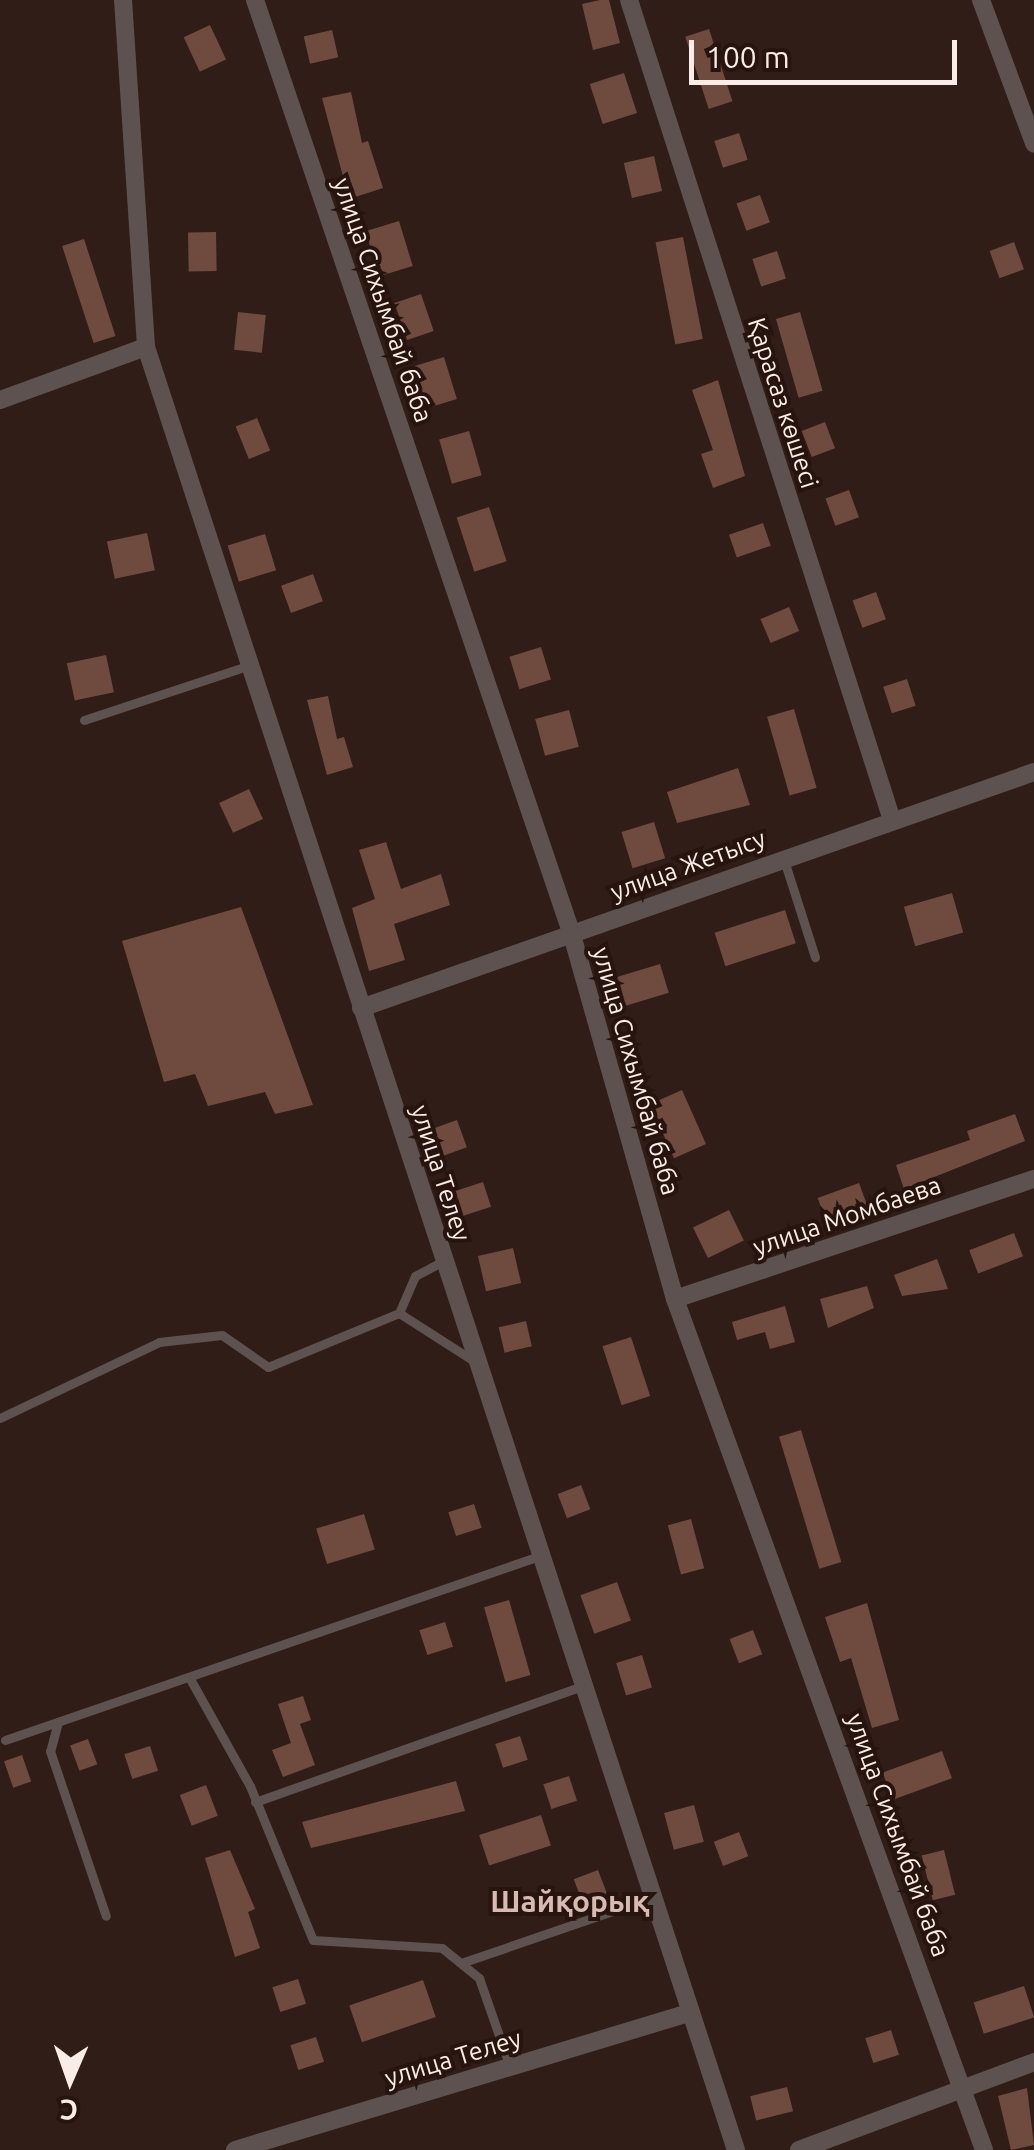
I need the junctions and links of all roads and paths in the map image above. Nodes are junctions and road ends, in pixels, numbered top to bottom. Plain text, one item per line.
1 (122, 0) edge
2 (256, 0) edge
3 (629, 0) edge
4 (980, 0) edge
5 (1034, 143) edge
6 (146, 347) junction
7 (0, 400) edge
8 (250, 665) junction
9 (84, 720) dead end
10 (1034, 772) edge
11 (892, 820) junction
12 (783, 856) junction
13 (572, 935) junction
14 (816, 957) dead end
15 (362, 1008) junction
16 (1034, 1179) edge
17 (443, 1260) junction
18 (676, 1299) junction
19 (399, 1312) junction
20 (476, 1362) junction
21 (0, 1418) edge
22 (538, 1556) junction
23 (190, 1676) junction
24 (580, 1687) junction
25 (58, 1722) junction
26 (5, 1740) dead end
27 (256, 1802) junction
28 (648, 1899) junction
29 (106, 1916) dead end
30 (461, 1964) junction
31 (686, 2014) junction
32 (1034, 2062) edge
33 (510, 2067) junction
34 (964, 2087) junction
35 (235, 2150) edge
36 (736, 2150) edge
37 (799, 2150) edge
38 (984, 2150) edge

1 - 6 street, улица Телеу
2 - 13 street, улица Сихымбай баба
3 - 11 street, Қарасаз көшесі
4 - 5 street
6 - 7 street
6 - 8 street, улица Телеу
8 - 9 lane
8 - 15 street, улица Телеу
10 - 11 street, улица Жетысу
11 - 12 street, улица Жетысу
12 - 13 street, улица Жетысу
12 - 14 lane
13 - 15 street, улица Жетысу
13 - 18 street, улица Сихымбай баба
15 - 17 street, улица Телеу
16 - 18 street, улица Момбаева
17 - 19 lane
17 - 20 street, улица Телеу
18 - 34 street, улица Сихымбай баба
19 - 20 lane
19 - 21 lane
20 - 22 street, улица Телеу
22 - 23 lane
22 - 24 street, улица Телеу
23 - 25 lane
23 - 27 lane
24 - 27 lane
24 - 28 street, улица Телеу
25 - 26 lane
25 - 29 lane
27 - 30 lane
28 - 30 lane
28 - 31 street, улица Телеу
30 - 33 lane
31 - 33 street, улица Телеу
31 - 36 street, улица Телеу
32 - 34 street
33 - 35 street, улица Телеу
34 - 37 street
34 - 38 street, улица Сихымбай баба

